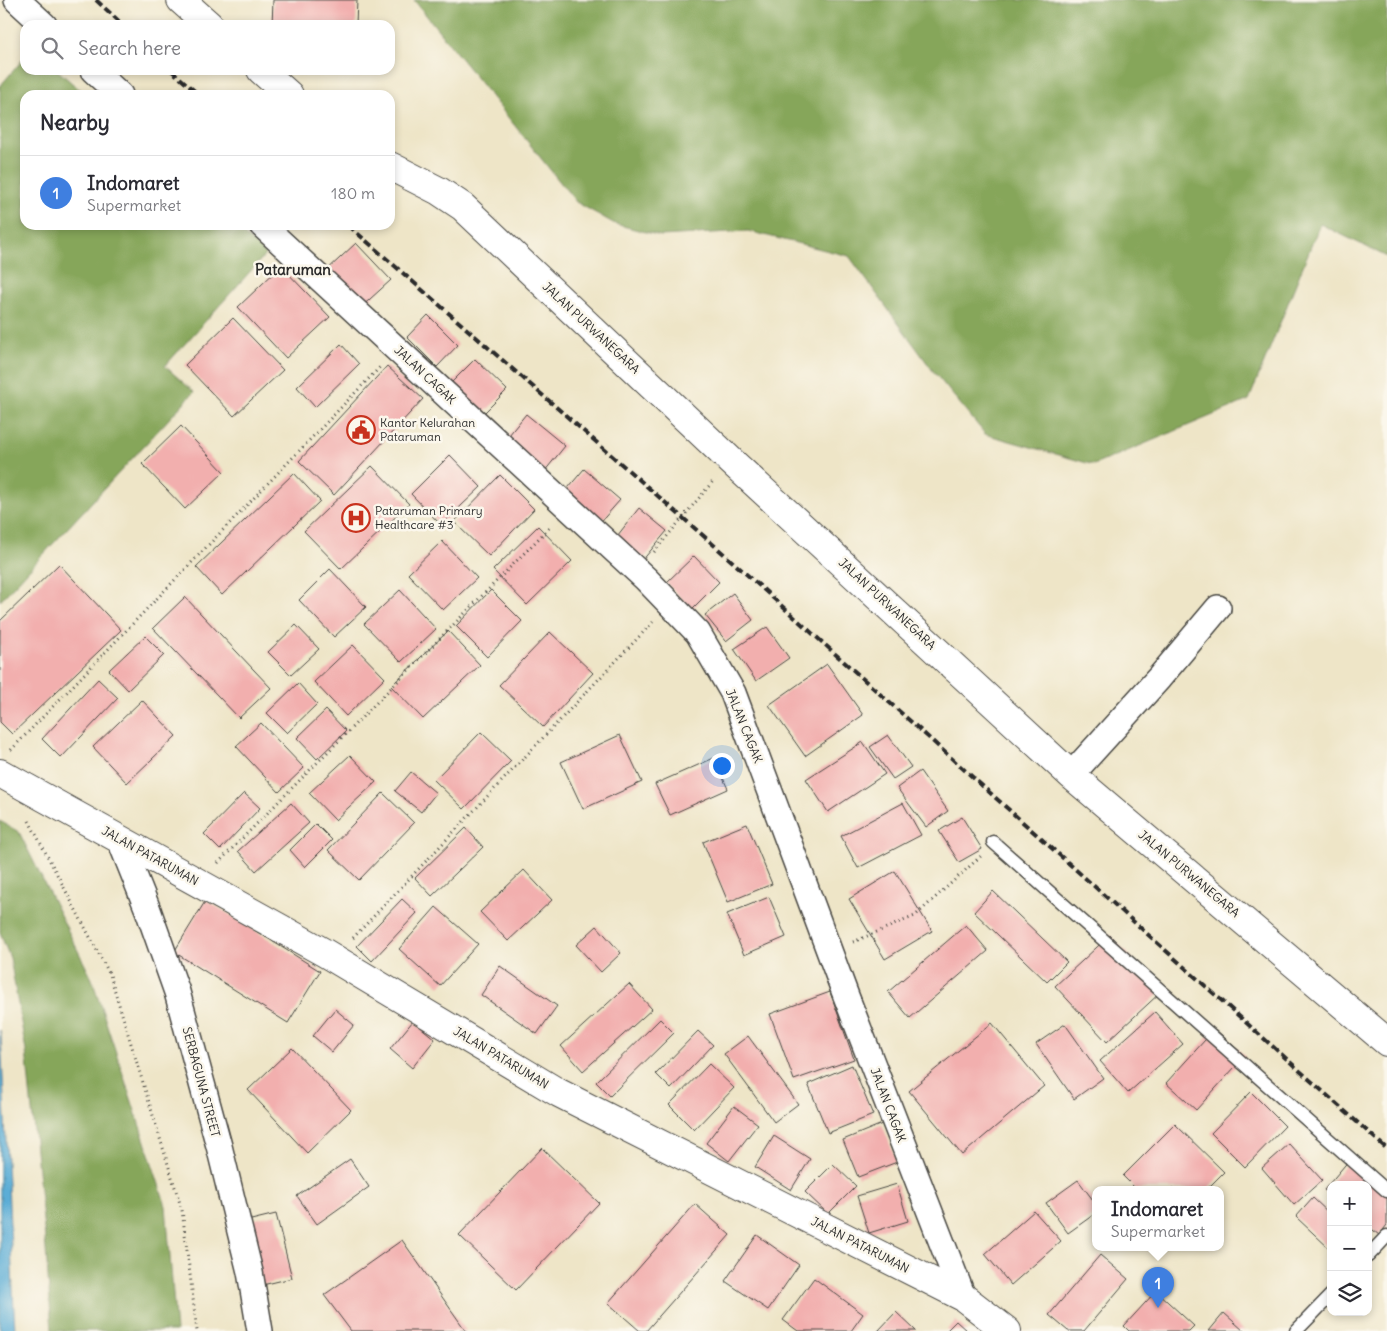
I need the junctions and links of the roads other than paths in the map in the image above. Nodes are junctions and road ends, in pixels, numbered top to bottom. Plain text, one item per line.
1 (16, 0) edge
2 (181, 0) edge
3 (38, 20) edge
4 (203, 20) edge
5 (98, 75) edge
6 (266, 75) edge
7 (115, 90) edge
8 (283, 90) edge
9 (395, 169) edge
10 (267, 230) edge
11 (1218, 608) dead end
12 (3, 763) edge
13 (1071, 775) junction
14 (120, 840) junction
15 (993, 842) road end
16 (1387, 1042) edge
17 (1387, 1191) edge
18 (1387, 1236) edge
19 (1372, 1252) edge
20 (963, 1297) junction
21 (1327, 1299) edge
22 (260, 1331) edge
23 (1007, 1331) edge
24 (1296, 1331) edge

1 - 3 street
2 - 4 street
5 - 7 street
6 - 8 street
9 - 13 street, JALAN PURWANEGARA
10 - 20 street, JALAN CAGAK
11 - 13 street
12 - 14 street, JALAN PATARUMAN
13 - 16 street, JALAN PURWANEGARA
14 - 20 street, JALAN PATARUMAN
14 - 22 street, SERBAGUNA STREET
15 - 17 lane
18 - 19 lane
20 - 23 street, JALAN PATARUMAN
21 - 24 lane

